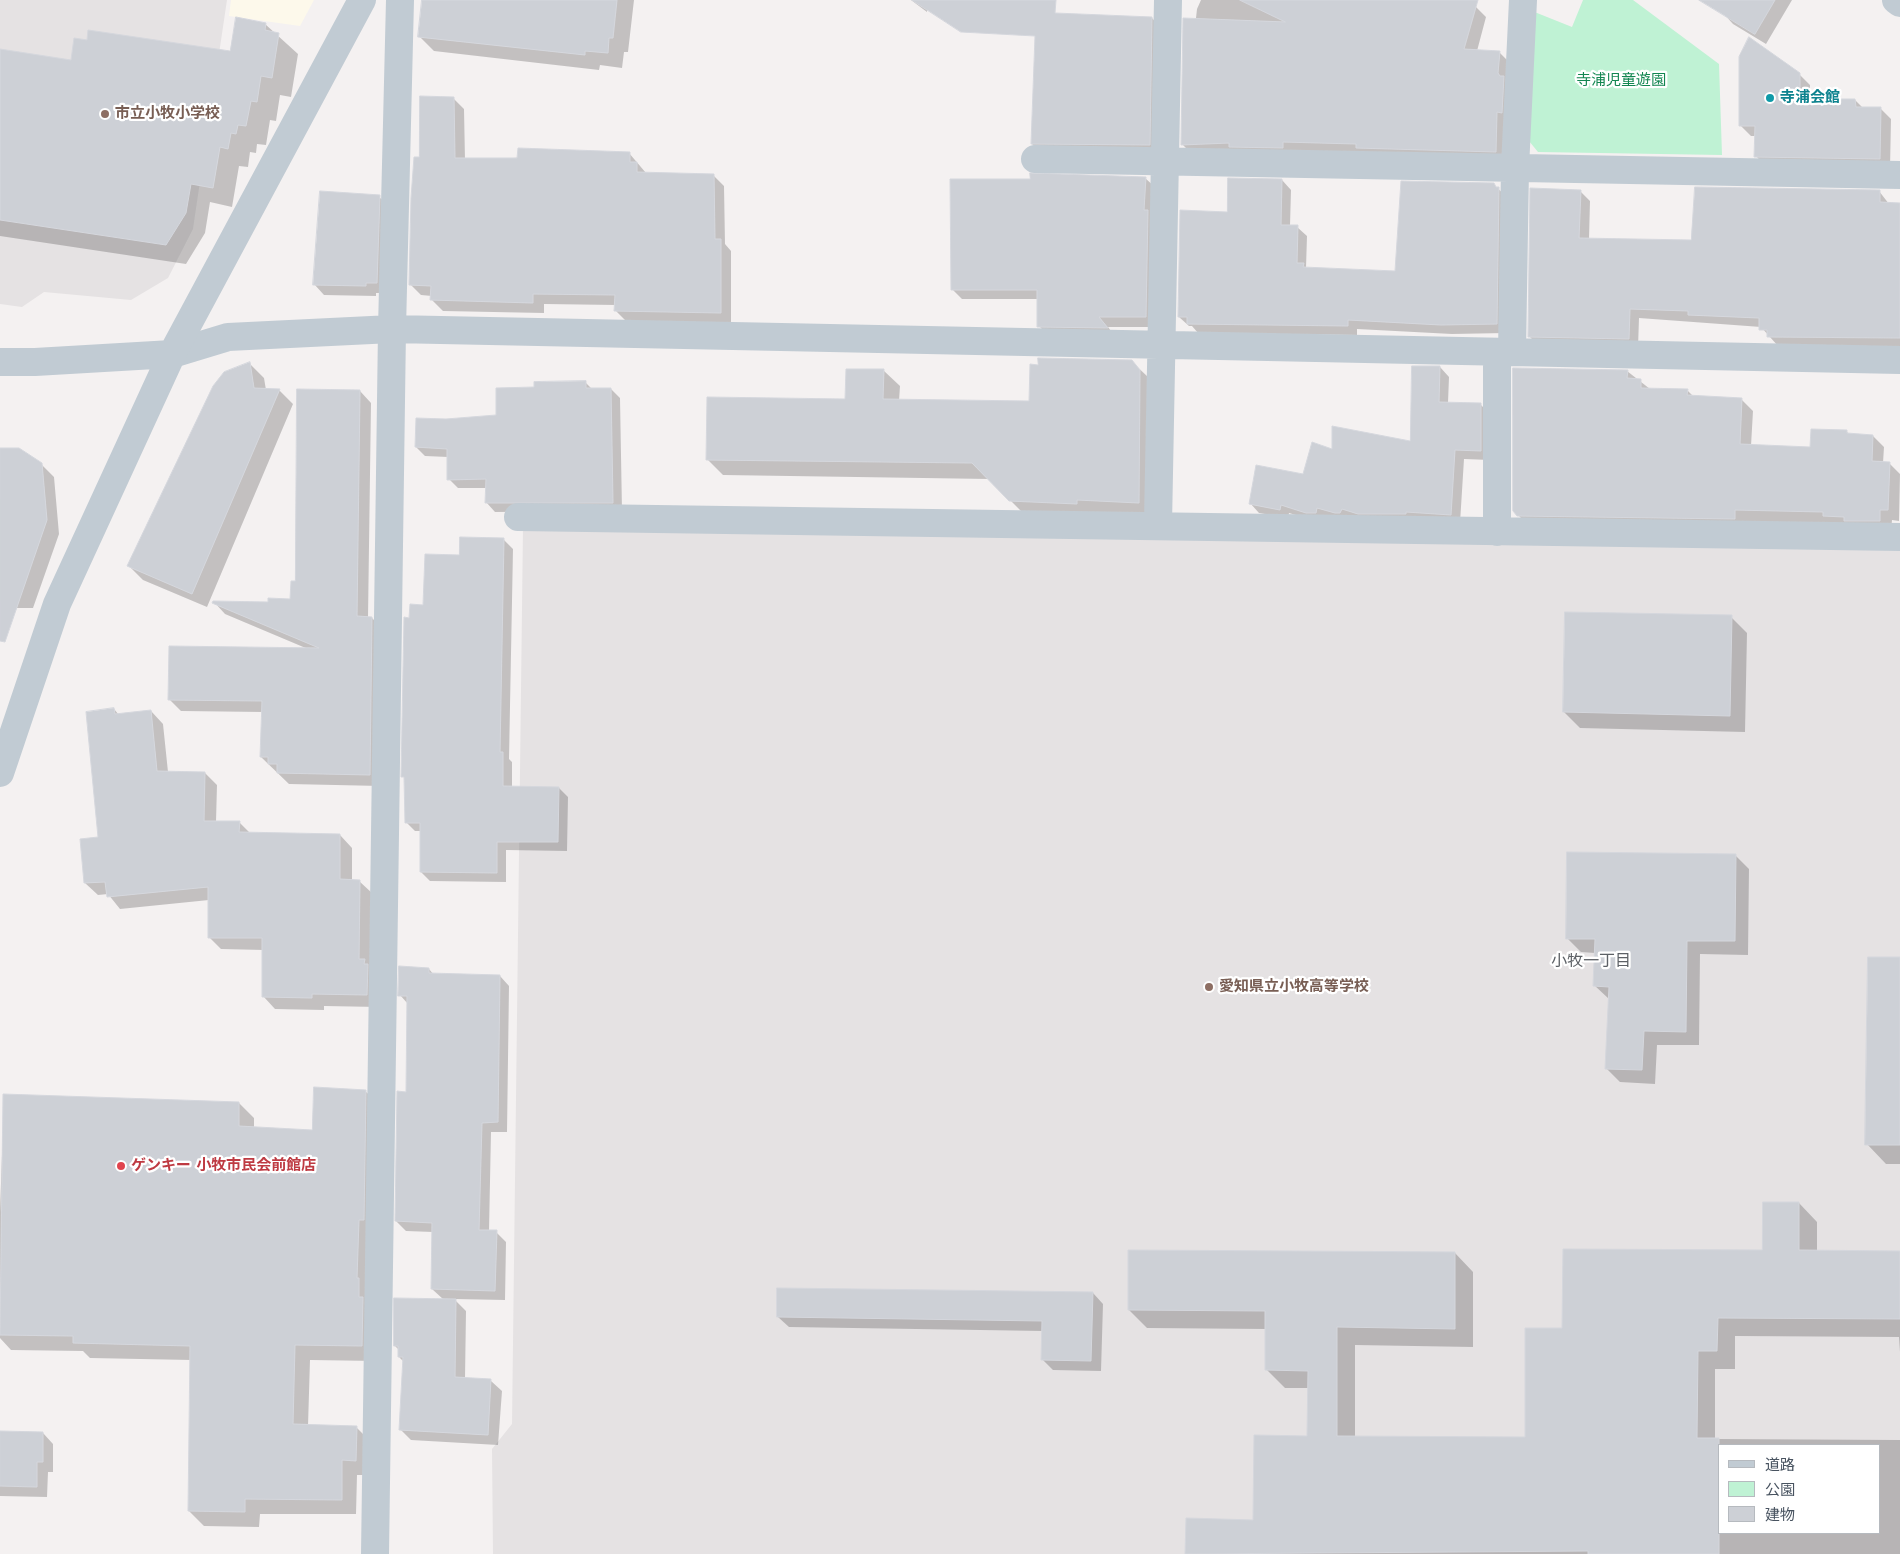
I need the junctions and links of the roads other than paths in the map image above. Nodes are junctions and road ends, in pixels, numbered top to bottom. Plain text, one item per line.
1 (362, 0) edge
2 (400, 0) edge
3 (1168, 0) edge
4 (1523, 0) edge
5 (1896, 0) edge
6 (1900, 3) edge
7 (1035, 158) dead end
8 (1164, 160) junction
9 (1515, 168) junction
10 (1900, 175) edge
11 (392, 329) junction
12 (1162, 346) junction
13 (1505, 352) junction
14 (172, 354) junction
15 (1900, 360) edge
16 (0, 362) edge
17 (518, 517) dead end
18 (1158, 525) junction
19 (1497, 532) junction
20 (1900, 537) edge
21 (0, 774) edge
22 (375, 1554) edge

1 - 14 street
2 - 11 street
3 - 8 street
4 - 9 street
5 - 6 street
7 - 8 street
8 - 9 street
8 - 12 street
9 - 10 street
9 - 13 street
11 - 12 street
11 - 14 street
11 - 22 street
12 - 13 street
12 - 18 street
13 - 15 street
13 - 19 street
14 - 16 street
14 - 21 street
17 - 18 street
18 - 19 street
19 - 20 street

